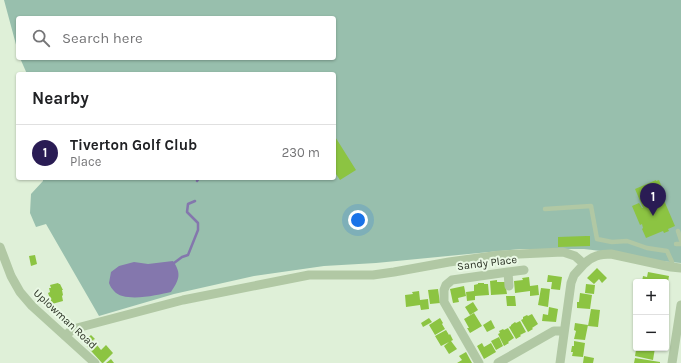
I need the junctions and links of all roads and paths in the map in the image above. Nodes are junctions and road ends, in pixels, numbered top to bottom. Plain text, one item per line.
1 (545, 209) dead end
2 (678, 231) dead end
3 (681, 240) edge
4 (612, 242) junction
5 (0, 247) edge
6 (612, 254) junction
7 (584, 264) junction
8 (671, 267) junction
9 (681, 268) edge
10 (524, 270) dead end
11 (508, 272) junction
12 (509, 286) dead end
13 (681, 305) edge
14 (564, 330) junction
15 (65, 336) junction
16 (95, 363) edge
17 (479, 363) edge
18 (498, 363) edge
19 (560, 363) edge
20 (672, 363) edge

1 - 4 lane
2 - 3 lane
4 - 6 lane
4 - 8 lane
5 - 15 street, Uplowman Road
6 - 7 street
6 - 8 street
7 - 14 street
7 - 15 street
8 - 9 street
10 - 11 street, Sandy Place
11 - 12 street
11 - 17 street, Sandy Place
13 - 20 street
14 - 18 street
14 - 19 street
15 - 16 street, Uplowman Road

